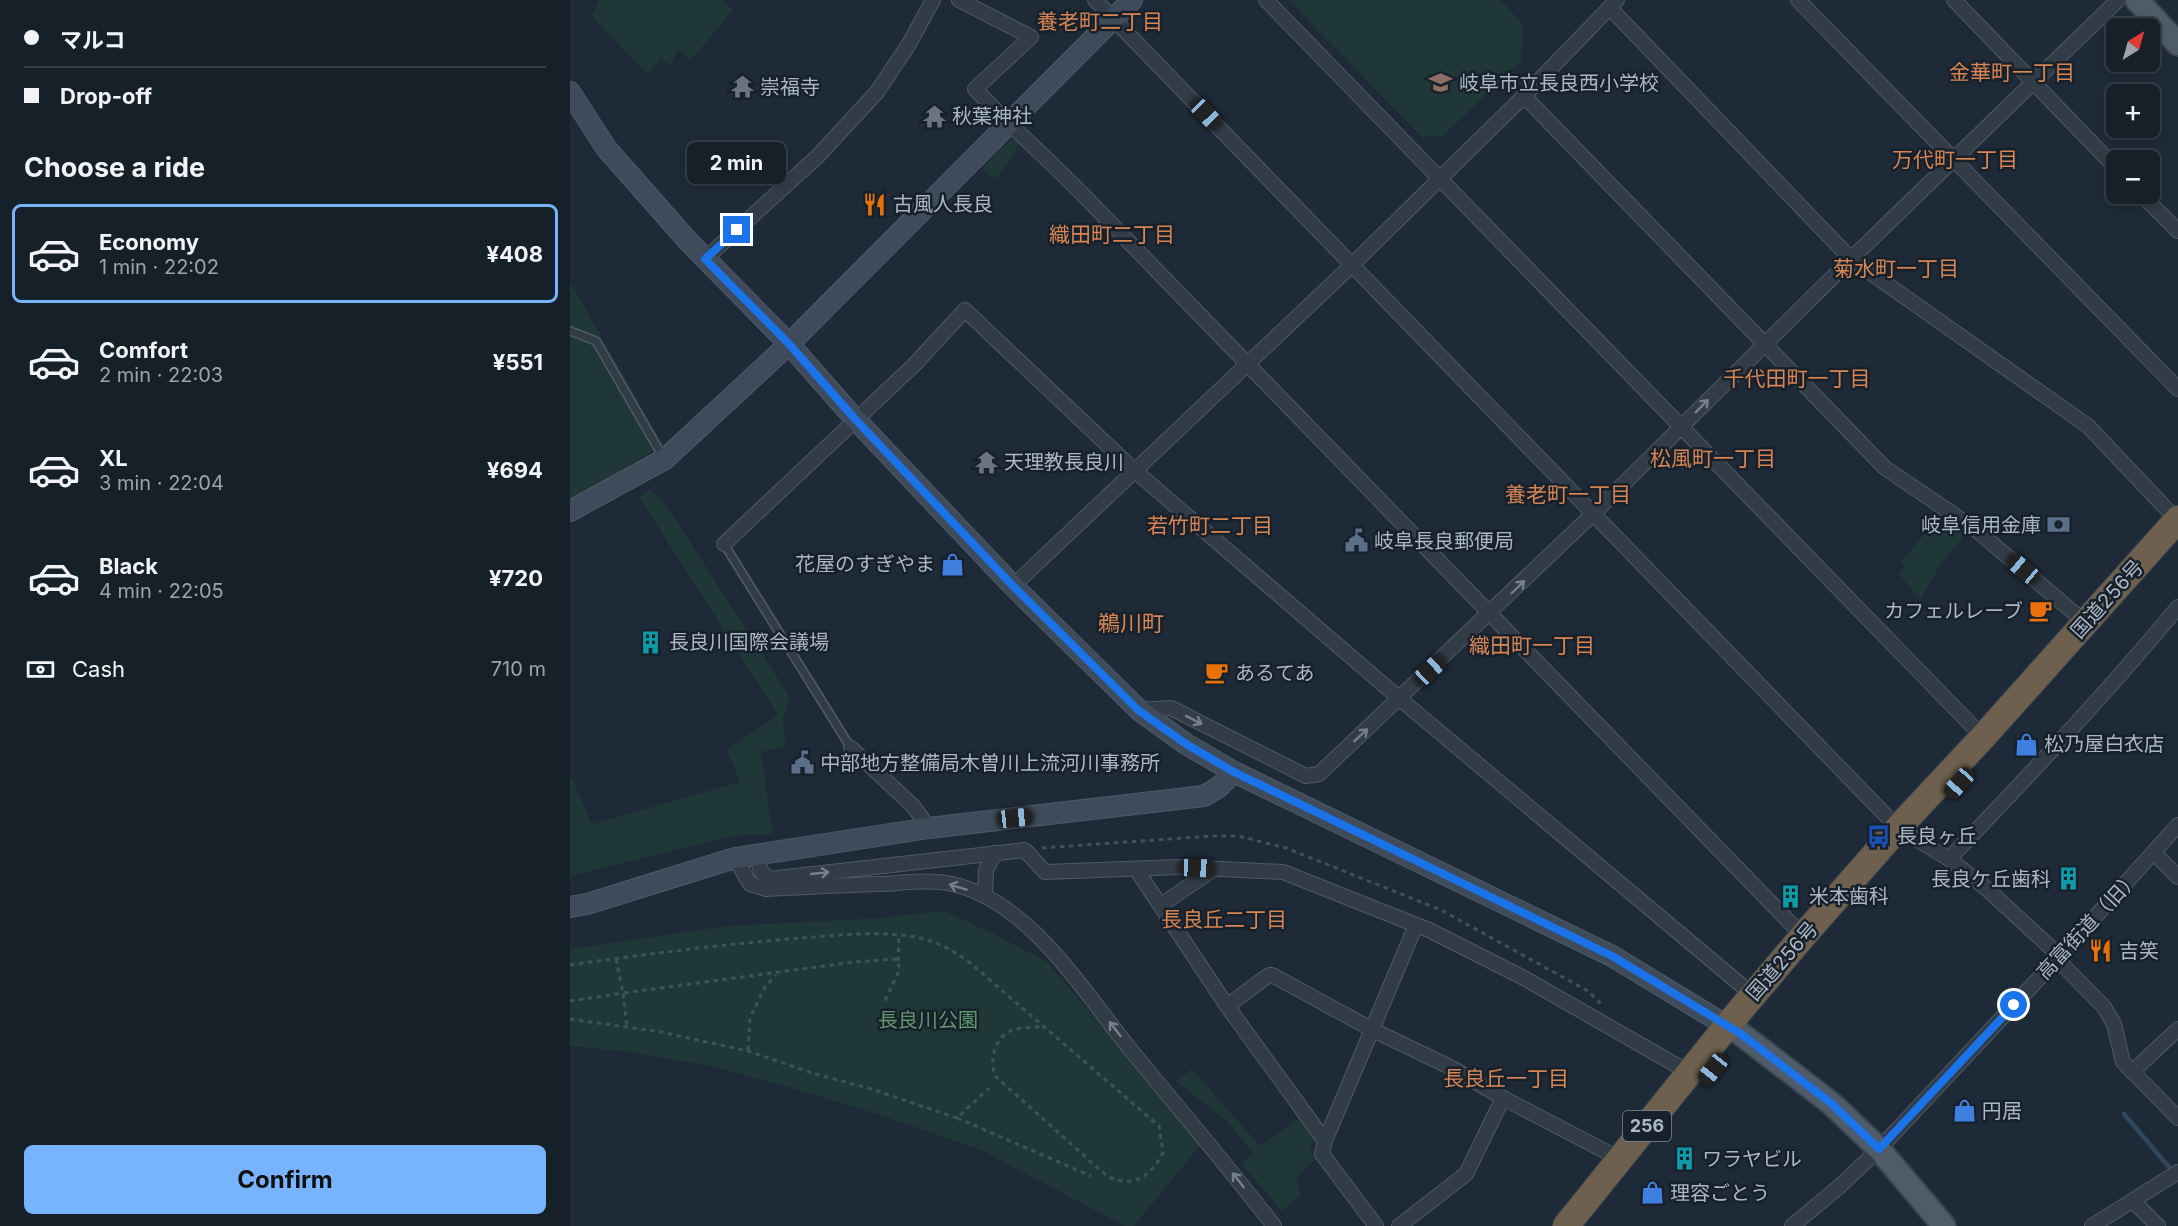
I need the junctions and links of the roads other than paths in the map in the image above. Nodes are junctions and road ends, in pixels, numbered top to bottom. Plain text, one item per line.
1 (933, 0) edge
2 (959, 0) edge
3 (1095, 0) edge
4 (1132, 0) edge
5 (1266, 0) edge
6 (1798, 0) edge
7 (1954, 0) edge
8 (2118, 0) edge
9 (2137, 0) edge
10 (1613, 4) edge
11 (1113, 19) junction
12 (2178, 44) edge
13 (2034, 82) junction
14 (570, 92) edge
15 (1524, 96) junction
16 (1008, 124) junction
17 (2106, 158) edge
18 (1954, 160) junction
19 (1439, 178) junction
20 (2151, 204) edge
21 (2178, 231) edge
22 (705, 259) junction
23 (1851, 259) junction
24 (1352, 265) junction
25 (570, 331) edge
26 (1765, 343) junction
27 (789, 344) junction
28 (1248, 365) junction
29 (2178, 388) edge
30 (855, 419) junction
31 (1681, 427) junction
32 (665, 459) junction
33 (1135, 471) junction
34 (570, 511) edge
35 (1594, 513) junction
36 (2178, 526) edge
37 (724, 544) joint
38 (1013, 586) junction
39 (2178, 608) edge
40 (1491, 612) junction
41 (2086, 623) junction
42 (1400, 699) junction
43 (1138, 710) junction
44 (1983, 737) junction
45 (851, 748) joint
46 (1234, 772) junction
47 (2178, 825) edge
48 (929, 828) junction
49 (1905, 832) junction
50 (995, 853) junction
51 (2154, 853) junction
52 (756, 855) junction
53 (735, 858) junction
54 (1949, 859) junction
55 (1136, 869) junction
56 (1214, 869) junction
57 (2178, 877) edge
58 (985, 895) junction
59 (1161, 905) junction
60 (570, 907) edge
61 (1416, 925) junction
62 (1803, 936) junction
63 (2057, 959) junction
64 (1753, 995) junction
65 (1227, 1006) junction
66 (2178, 1029) edge
67 (1373, 1030) junction
68 (1734, 1030) junction
69 (2132, 1072) junction
70 (1689, 1073) junction
71 (1503, 1098) junction
72 (2178, 1118) edge
73 (1325, 1142) junction
74 (1879, 1149) junction
75 (1620, 1159) junction
76 (2176, 1174) edge
77 (2133, 1201) junction
78 (1274, 1226) edge
79 (1376, 1226) edge
80 (1399, 1226) edge
81 (1566, 1226) edge
82 (1587, 1226) edge
83 (1792, 1226) edge
84 (1944, 1226) edge
85 (2092, 1226) edge
86 (2158, 1226) edge

1 - 22 street
2 - 16 street
3 - 11 street
4 - 11 street
5 - 19 street
6 - 18 street
7 - 13 street
8 - 13 street
9 - 12 main road
10 - 15 street
10 - 23 street
11 - 16 street
11 - 24 street
13 - 17 street
13 - 18 street
14 - 22 street
15 - 19 street
15 - 26 street
16 - 27 street
16 - 28 street
18 - 23 street
18 - 29 street
19 - 24 street
19 - 31 street
20 - 21 street
22 - 27 street
23 - 26 street
23 - 36 street
24 - 28 street
24 - 35 street
25 - 32 lane
31 -> 26 street
26 - 41 street
27 - 30 street
27 - 32 street
28 - 33 street
28 - 40 street
30 - 33 street
30 - 37 street
30 - 38 street
31 - 35 street
31 - 44 street
32 - 34 street
33 - 38 street
33 - 42 street
40 -> 35 street
35 - 49 street
36 - 41 highway, 国道256号 / 256
36 - 49 highway, 国道256号 / 256
37 - 45 lane
38 - 43 street
39 - 54 street
40 - 42 street
40 - 62 street
41 - 44 highway, 国道256号 / 256
43 -> 42 street
42 - 64 street
43 - 46 street
44 - 49 highway, 国道256号 / 256
45 - 48 street
46 - 48 street
46 - 68 street
47 - 51 street, 高富街道（旧）
48 - 52 street
49 - 54 street
49 - 62 highway, 国道256号 / 256
49 - 68 highway, 国道256号 / 256
52 -> 50 street
50 - 55 street
50 - 58 street
51 - 57 street
51 - 63 street, 高富街道（旧）
52 - 53 street
58 -> 53 street
53 - 60 street
54 - 63 street
55 - 56 street
55 - 59 street
56 - 59 street
56 - 61 street
78 -> 58 street
59 - 65 street
61 - 67 street
61 - 70 street
62 - 64 highway, 国道256号 / 256
63 - 69 street
63 - 74 street, 高富街道（旧）
64 - 68 highway, 国道256号 / 256
65 - 67 street
65 - 73 street
66 - 69 street
67 - 71 street
67 - 73 street
68 - 70 highway, 国道256号 / 256
68 - 74 main road
68 - 82 highway, 国道256号 / 256
69 - 72 street
70 - 75 highway, 国道256号 / 256
71 - 75 street
71 - 80 street
73 - 79 street
74 - 83 street, 高富街道（旧）
74 - 84 main road
75 - 81 highway, 国道256号 / 256
76 - 77 street
77 - 85 street
77 - 86 street

